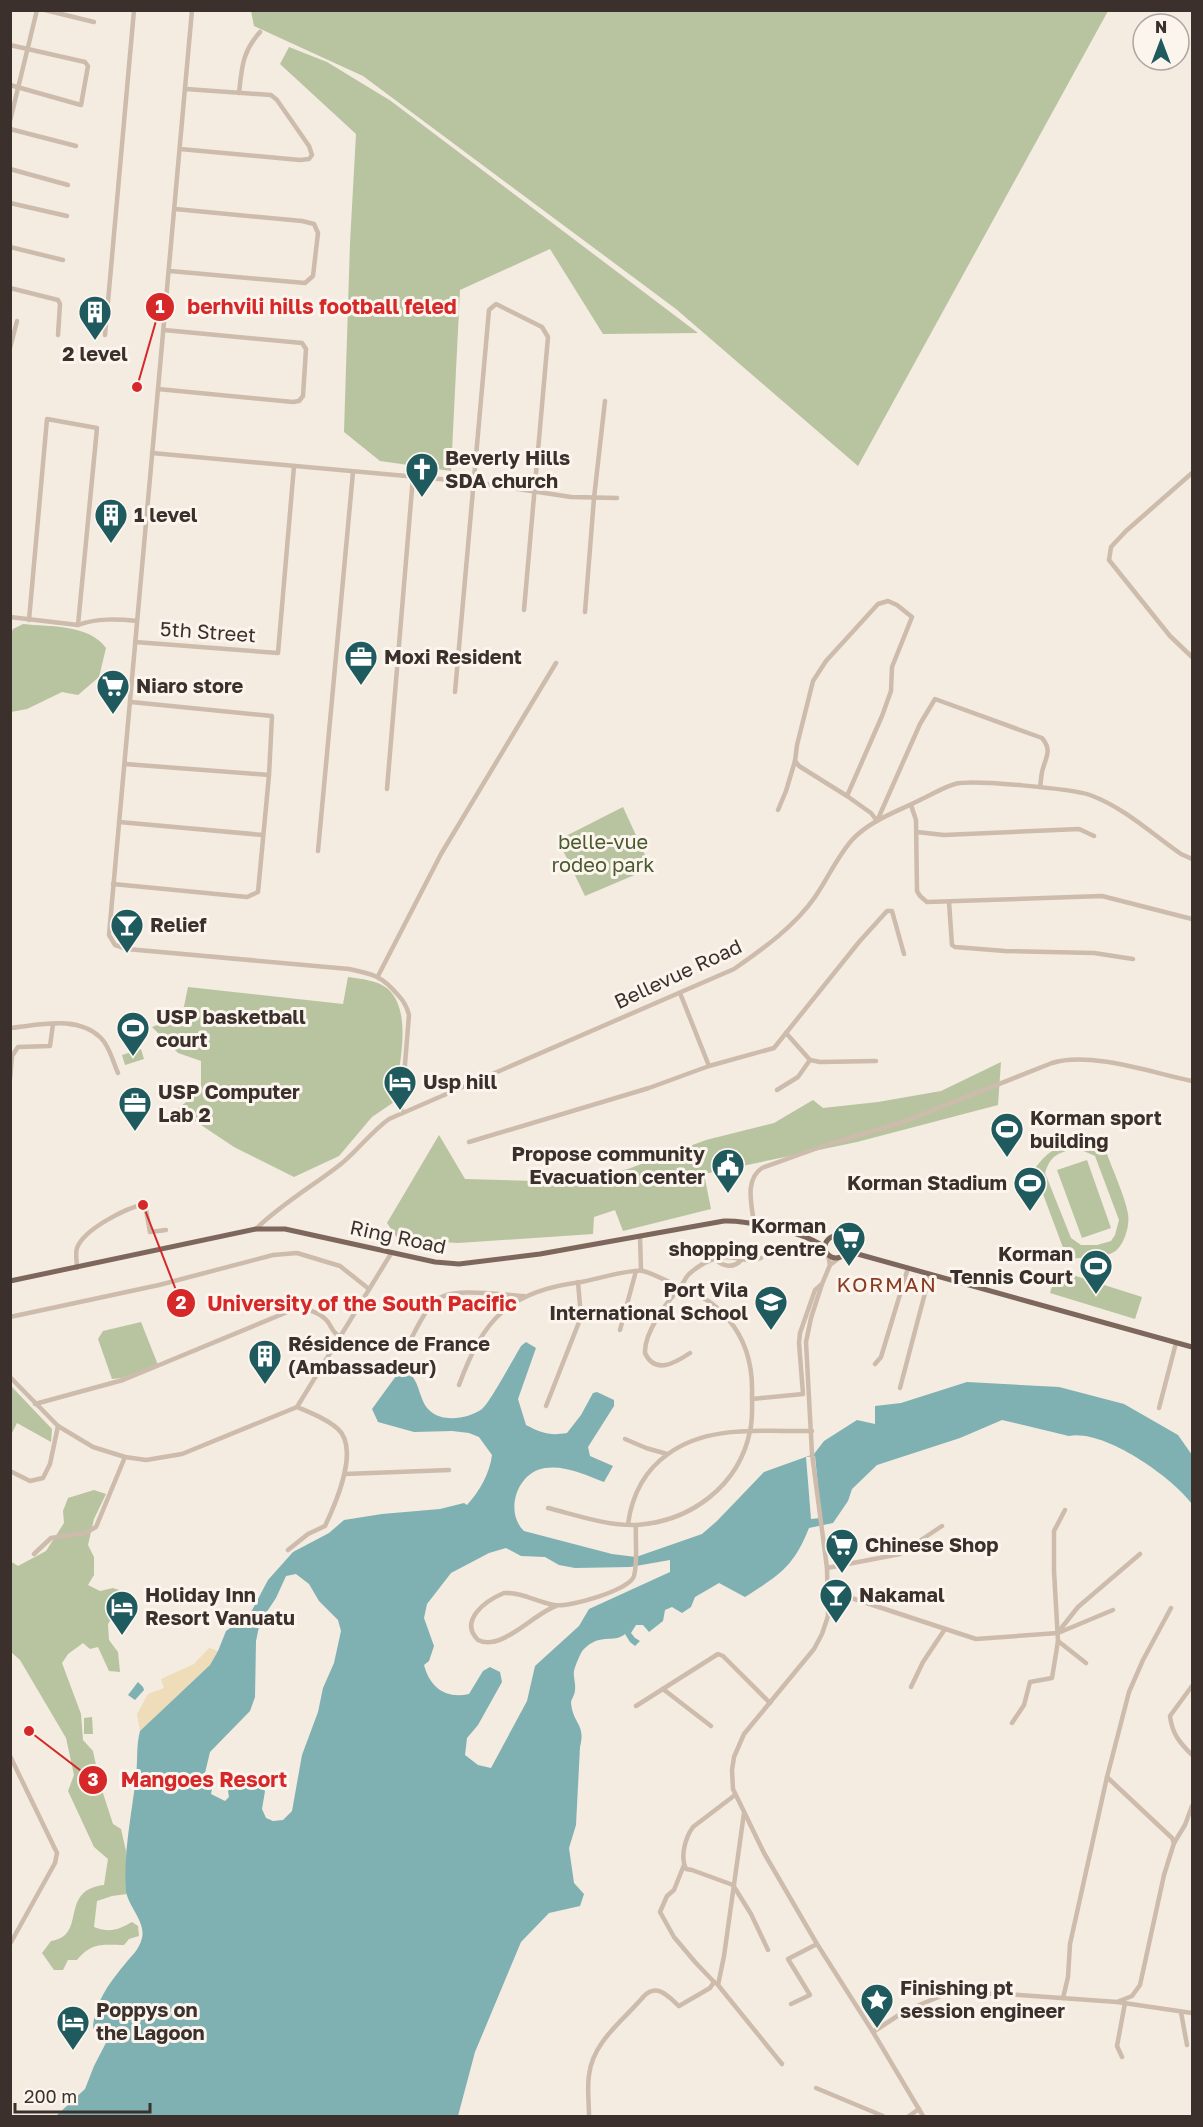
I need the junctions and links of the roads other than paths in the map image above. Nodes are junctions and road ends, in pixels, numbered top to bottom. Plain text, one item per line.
1 (37, 10) edge
2 (45, 10) edge
3 (134, 10) edge
4 (192, 10) edge
5 (94, 22) dead end
6 (260, 32) dead end
7 (10, 45) edge
8 (27, 49) junction
9 (10, 85) edge
10 (18, 87) junction
11 (186, 88) junction
12 (239, 93) junction
13 (10, 121) edge
14 (10, 129) edge
15 (76, 146) dead end
16 (180, 149) junction
17 (10, 169) edge
18 (68, 185) dead end
19 (10, 203) edge
20 (175, 209) junction
21 (67, 216) dead end
22 (10, 247) edge
23 (63, 260) dead end
24 (170, 271) junction
25 (10, 288) edge
26 (17, 321) dead end
27 (164, 330) junction
28 (13, 331) edge
29 (58, 335) dead end
30 (105, 335) dead end
31 (10, 348) edge
32 (158, 389) junction
33 (605, 401) dead end
34 (152, 453) junction
35 (294, 466) junction
36 (353, 472) junction
37 (1192, 473) edge
38 (414, 477) junction
39 (474, 482) junction
40 (534, 491) junction
41 (594, 498) junction
42 (617, 498) dead end
43 (524, 610) dead end
44 (585, 612) dead end
45 (10, 617) edge
46 (29, 620) junction
47 (137, 621) junction
48 (78, 625) junction
49 (135, 642) junction
50 (1192, 657) edge
51 (556, 663) dead end
52 (455, 692) dead end
53 (131, 702) junction
54 (795, 761) junction
55 (125, 764) junction
56 (269, 775) junction
57 (1040, 788) junction
58 (387, 789) dead end
59 (847, 796) junction
60 (911, 805) junction
61 (778, 810) dead end
62 (877, 821) junction
63 (119, 822) junction
64 (917, 832) junction
65 (263, 835) junction
66 (1094, 836) dead end
67 (318, 851) dead end
68 (1192, 859) edge
69 (113, 884) junction
70 (949, 902) junction
71 (1192, 919) edge
72 (904, 954) dead end
73 (1133, 959) dead end
74 (378, 976) junction
75 (680, 993) junction
76 (53, 1024) junction
77 (10, 1028) edge
78 (786, 1033) junction
79 (810, 1060) junction
80 (876, 1061) dead end
81 (709, 1066) junction
82 (118, 1073) dead end
83 (10, 1079) edge
84 (1192, 1081) edge
85 (777, 1090) dead end
86 (401, 1113) junction
87 (469, 1142) dead end
88 (754, 1224) junction
89 (256, 1229) junction
90 (166, 1230) dead end
91 (640, 1236) junction
92 (829, 1239) junction
93 (815, 1240) junction
94 (846, 1245) junction
95 (825, 1248) junction
96 (392, 1252) junction
97 (854, 1253) junction
98 (828, 1255) junction
99 (840, 1257) junction
100 (761, 1258) dead end
101 (715, 1259) junction
102 (742, 1259) junction
103 (830, 1265) junction
104 (77, 1268) junction
105 (908, 1268) junction
106 (639, 1271) junction
107 (930, 1274) junction
108 (10, 1281) edge
109 (579, 1282) junction
110 (822, 1284) junction
111 (680, 1287) junction
112 (369, 1289) junction
113 (524, 1296) junction
114 (10, 1317) edge
115 (803, 1324) junction
116 (809, 1326) junction
117 (620, 1330) dead end
118 (340, 1336) junction
119 (410, 1341) dead end
120 (799, 1343) junction
121 (806, 1343) junction
122 (1176, 1343) junction
123 (1192, 1347) edge
124 (690, 1353) dead end
125 (807, 1356) junction
126 (800, 1357) junction
127 (875, 1364) dead end
128 (808, 1368) junction
129 (801, 1371) junction
130 (10, 1377) edge
131 (459, 1385) dead end
132 (900, 1388) dead end
133 (803, 1389) junction
134 (809, 1389) junction
135 (752, 1399) junction
136 (35, 1404) junction
137 (297, 1407) junction
138 (546, 1407) dead end
139 (1159, 1408) dead end
140 (58, 1426) junction
141 (812, 1431) junction
142 (750, 1432) junction
143 (625, 1439) dead end
144 (667, 1454) junction
145 (125, 1457) junction
146 (449, 1470) dead end
147 (10, 1471) edge
148 (345, 1474) junction
149 (548, 1508) dead end
150 (1065, 1510) dead end
151 (628, 1524) junction
152 (636, 1525) junction
153 (942, 1526) dead end
154 (288, 1550) dead end
155 (34, 1554) dead end
156 (1140, 1554) dead end
157 (827, 1568) junction
158 (827, 1590) junction
159 (556, 1606) junction
160 (1171, 1608) dead end
161 (1113, 1610) dead end
162 (945, 1629) junction
163 (1058, 1633) junction
164 (1058, 1641) junction
165 (1086, 1663) dead end
166 (1192, 1686) edge
167 (911, 1687) dead end
168 (663, 1689) junction
169 (770, 1703) junction
170 (636, 1706) dead end
171 (1012, 1723) dead end
172 (711, 1726) dead end
173 (1192, 1755) edge
174 (10, 1756) edge
175 (1107, 1777) junction
176 (735, 1795) junction
177 (1192, 1806) edge
178 (744, 1813) junction
179 (751, 1828) junction
180 (740, 1839) junction
181 (1174, 1843) junction
182 (684, 1865) junction
183 (733, 1885) junction
184 (10, 1944) edge
185 (817, 1944) junction
186 (768, 1950) dead end
187 (716, 1983) junction
188 (1063, 1998) junction
189 (1117, 2002) junction
190 (1125, 2003) junction
191 (791, 2004) dead end
192 (1181, 2012) junction
193 (1192, 2013) edge
194 (873, 2032) junction
195 (1187, 2045) dead end
196 (1122, 2057) dead end
197 (782, 2064) dead end
198 (816, 2088) dead end
199 (919, 2109) junction
200 (589, 2116) edge
201 (883, 2116) edge
202 (909, 2116) edge
203 (923, 2116) edge

1 - 8 street
2 - 5 street
3 - 30 street
4 - 11 street
6 - 12 street
7 - 8 street
8 - 10 street
8 - 10 street
9 - 10 street
10 - 13 street
11 - 12 street
11 - 16 street
12 - 16 street
14 - 15 street
16 - 20 street
17 - 18 street
19 - 21 street
20 - 24 street
20 - 24 street
22 - 23 street
24 - 27 street
25 - 29 street
26 - 28 street
27 - 32 street
27 - 32 street
28 - 31 street
32 - 34 street
33 - 41 street
34 - 35 street
34 - 47 street
35 - 36 street
35 - 49 street, 5th Street
36 - 38 street
36 - 67 street
37 - 50 street
38 - 39 street
38 - 58 street
39 - 40 street
39 - 40 street
39 - 52 street
40 - 41 street
40 - 43 street
41 - 42 street
41 - 44 street
45 - 46 street
46 - 48 street
46 - 48 street
47 - 48 street
47 - 49 street
49 - 53 street
51 - 74 street
53 - 55 street
53 - 56 street
54 - 59 street
54 - 59 street
54 - 61 street
55 - 56 street
55 - 63 street
56 - 65 street
57 - 60 street, Bellevue Road
57 - 62 street
57 - 68 street, Bellevue Road
59 - 62 street
60 - 62 street, Bellevue Road
60 - 64 street
62 - 75 street, Bellevue Road
63 - 65 street
63 - 69 street
64 - 66 street
64 - 70 street
65 - 69 street
69 - 74 street
70 - 71 street
70 - 73 street
72 - 78 street
74 - 86 street
75 - 81 street
75 - 86 street, Bellevue Road
76 - 77 street
76 - 82 street
76 - 83 street
78 - 79 street
78 - 81 street
79 - 80 street
79 - 85 street
81 - 87 street
84 - 88 street
86 - 89 street, Bellevue Road
88 - 91 main road, Ring Road
88 - 93 main road, Ring Road
89 - 96 main road, Ring Road
89 - 104 main road, Ring Road
90 - 104 street
91 - 96 main road, Ring Road
91 - 106 street
92 - 93 main road, Ring Road
92 - 94 main road
92 - 95 main road
93 - 95 main road, Ring Road
94 - 97 main road
94 - 99 main road
95 - 98 main road
96 - 112 street
97 - 99 main road
97 - 105 main road
98 - 99 main road
98 - 103 street
99 - 103 street
100 - 102 street
101 - 102 street
101 - 102 street
101 - 111 street
103 - 110 street
104 - 108 main road, Ring Road
105 - 107 main road
105 - 127 street
106 - 109 street
106 - 111 street
106 - 117 street
107 - 122 main road
107 - 132 street
109 - 113 street
109 - 138 street
110 - 115 street
110 - 116 street
111 - 124 street
111 - 135 street
112 - 114 street
112 - 118 street
113 - 119 street
113 - 131 street
115 - 116 street
115 - 120 street
116 - 121 street
118 - 136 street
118 - 137 street
120 - 121 street
120 - 126 street
121 - 125 street
122 - 123 main road
122 - 139 street
125 - 126 street
125 - 128 street
126 - 129 street
128 - 129 street
128 - 134 street
129 - 133 street
130 - 136 street
133 - 134 street
133 - 135 street
134 - 141 street
135 - 142 street
136 - 140 street
137 - 145 street
137 - 148 street
140 - 145 street
140 - 147 street
141 - 142 street
141 - 157 street
142 - 144 street
142 - 152 street
143 - 144 street
144 - 151 street
145 - 155 street
146 - 148 street
148 - 154 street
149 - 151 street
150 - 163 street
151 - 152 street
152 - 159 street
153 - 157 street
156 - 163 street
157 - 158 street
158 - 162 street
158 - 169 street
159 - 159 street
160 - 175 street
161 - 163 street
162 - 163 street
162 - 167 street
163 - 164 street
164 - 165 street
164 - 171 street
166 - 173 street
168 - 169 street
168 - 170 street
168 - 172 street
169 - 176 street
174 - 184 street
175 - 181 street
175 - 188 street
176 - 178 street
176 - 182 street
177 - 181 street
178 - 179 street
178 - 180 street
179 - 180 street
179 - 185 street
180 - 183 street
181 - 189 street
182 - 183 street
182 - 187 street
183 - 186 street
183 - 187 street
185 - 191 street
185 - 194 street
187 - 197 street
187 - 200 street
188 - 189 street
188 - 194 street
189 - 190 street
190 - 192 street
190 - 196 street
192 - 193 street
192 - 195 street
194 - 199 street
198 - 201 street
199 - 202 street
199 - 203 street

